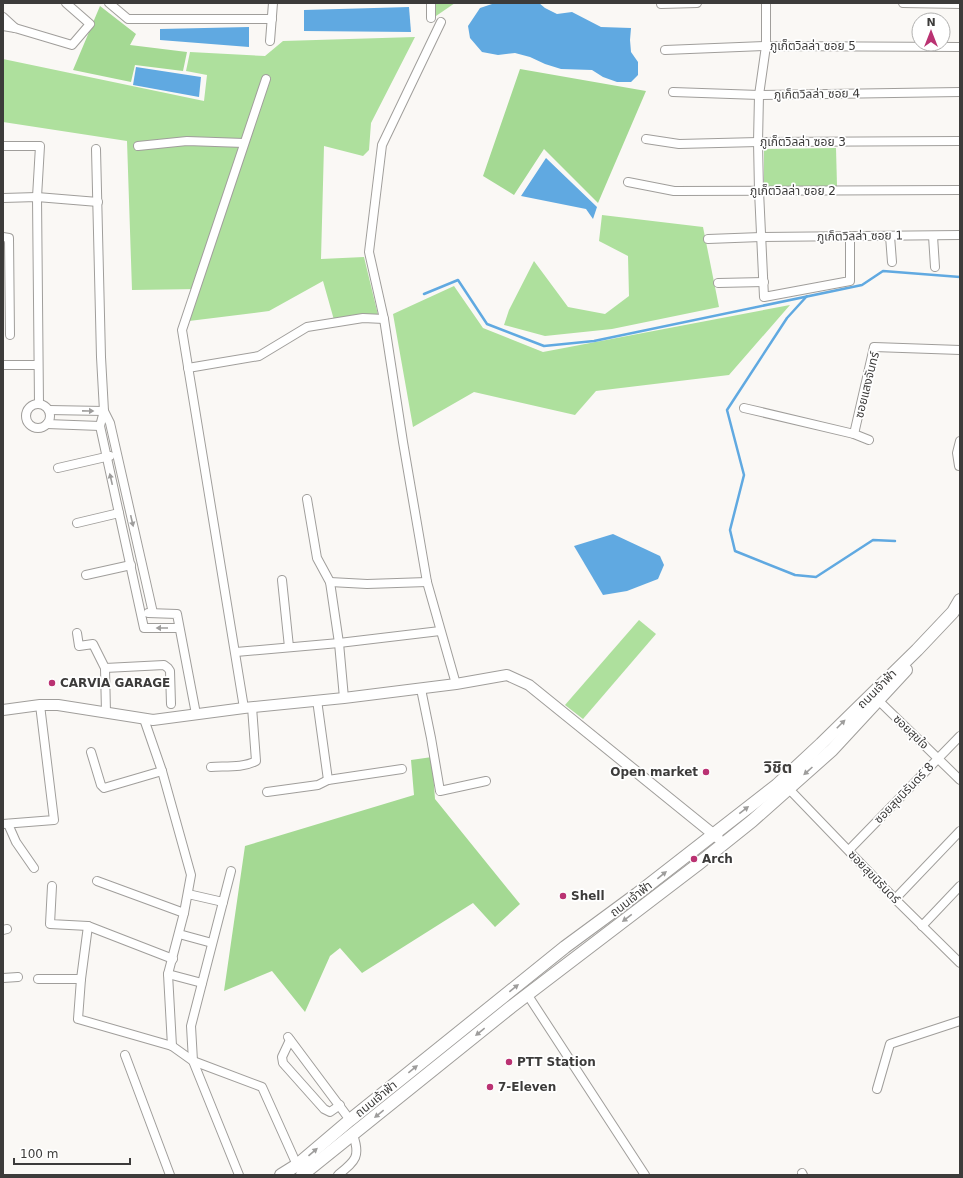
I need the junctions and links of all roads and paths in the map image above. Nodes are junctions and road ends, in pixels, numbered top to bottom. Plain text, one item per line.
1 (66, 3) edge
2 (109, 3) edge
3 (273, 3) edge
4 (431, 3) edge
5 (697, 3) edge
6 (766, 3) edge
7 (902, 3) edge
8 (661, 4) edge
9 (960, 4) edge
10 (3, 16) edge
11 (431, 18) dead end
12 (272, 19) junction
13 (441, 22) dead end
14 (3, 26) edge
15 (16, 28) junction
16 (270, 41) dead end
17 (766, 46) junction
18 (960, 47) edge
19 (665, 50) dead end
20 (266, 79) dead end
21 (674, 92) dead end
22 (960, 92) edge
23 (759, 95) junction
24 (646, 139) dead end
25 (960, 141) edge
26 (758, 142) junction
27 (244, 143) junction
28 (3, 146) edge
29 (138, 146) dead end
30 (96, 150) dead end
31 (628, 182) dead end
32 (960, 190) edge
33 (759, 191) junction
34 (37, 197) junction
35 (3, 198) edge
36 (98, 202) junction
37 (960, 235) edge
38 (850, 236) junction
39 (890, 236) junction
40 (933, 236) junction
41 (3, 237) edge
42 (761, 237) junction
43 (708, 239) dead end
44 (892, 262) dead end
45 (935, 267) dead end
46 (6, 278) edge
47 (764, 282) junction
48 (718, 283) dead end
49 (6, 317) edge
50 (384, 319) junction
51 (10, 335) dead end
52 (960, 350) edge
53 (3, 365) edge
54 (38, 365) junction
55 (188, 368) junction
56 (39, 404) junction
57 (744, 408) dead end
58 (49, 410) junction
59 (104, 411) junction
60 (47, 424) junction
61 (100, 426) junction
62 (854, 434) junction
63 (870, 440) dead end
64 (960, 441) edge
65 (116, 454) junction
66 (106, 457) junction
67 (960, 466) edge
68 (58, 468) dead end
69 (307, 499) dead end
70 (119, 513) junction
71 (77, 522) dead end
72 (131, 565) junction
73 (86, 575) dead end
74 (282, 580) dead end
75 (330, 582) junction
76 (427, 582) junction
77 (960, 600) edge
78 (141, 613) junction
79 (153, 613) junction
80 (959, 614) edge
81 (179, 628) junction
82 (440, 631) junction
83 (77, 633) dead end
84 (339, 643) junction
85 (289, 647) junction
86 (236, 652) junction
87 (105, 668) junction
88 (456, 684) junction
89 (421, 688) junction
90 (344, 698) junction
91 (318, 700) junction
92 (879, 701) junction
93 (171, 704) dead end
94 (40, 705) junction
95 (248, 707) junction
96 (3, 710) edge
97 (106, 713) junction
98 (196, 714) junction
99 (144, 719) junction
100 (960, 736) edge
101 (91, 752) dead end
102 (939, 758) junction
103 (211, 767) dead end
104 (402, 769) dead end
105 (162, 771) junction
106 (328, 780) junction
107 (960, 780) edge
108 (486, 781) dead end
109 (789, 789) junction
110 (267, 792) dead end
111 (5, 824) edge
112 (960, 831) edge
113 (713, 834) junction
114 (725, 843) junction
115 (849, 850) junction
116 (34, 868) dead end
117 (231, 871) dead end
118 (97, 881) dead end
119 (52, 886) dead end
120 (960, 886) edge
121 (188, 894) junction
122 (895, 899) junction
123 (223, 902) junction
124 (184, 913) junction
125 (88, 926) junction
126 (922, 926) junction
127 (179, 934) junction
128 (212, 943) junction
129 (172, 959) junction
130 (960, 963) edge
131 (168, 974) junction
132 (18, 977) dead end
133 (3, 978) edge
134 (38, 978) dead end
135 (81, 979) junction
136 (202, 983) junction
137 (527, 994) junction
138 (960, 1020) edge
139 (172, 1046) junction
140 (125, 1055) dead end
141 (193, 1061) junction
142 (877, 1089) dead end
143 (340, 1105) junction
144 (350, 1120) junction
145 (353, 1134) junction
146 (300, 1170) edge
147 (170, 1175) edge
148 (239, 1175) edge
149 (281, 1175) edge
150 (338, 1175) edge
151 (645, 1175) edge

1 - 15 street
2 - 12 street
3 - 12 street
4 - 11 street
5 - 8 street
6 - 17 street
7 - 9 street
10 - 15 street
12 - 16 street
13 - 50 street
14 - 15 street
17 - 18 street, ภูเก็ตวิลล่า ซอย 5
17 - 19 street, ภูเก็ตวิลล่า ซอย 5
17 - 23 street
20 - 27 street
21 - 23 street, ภูเก็ตวิลล่า ซอย 4
22 - 23 street, ภูเก็ตวิลล่า ซอย 4
23 - 26 street
24 - 26 street, ภูเก็ตวิลล่า ซอย 3
25 - 26 street, ภูเก็ตวิลล่า ซอย 3
26 - 33 street
27 - 29 street
27 - 55 street
28 - 34 street
30 - 36 street
31 - 33 street, ภูเก็ตวิลล่า ซอย 2
32 - 33 street, ภูเก็ตวิลล่า ซอย 2
33 - 42 street
34 - 35 street
34 - 36 street
34 - 54 street
36 - 59 street
37 - 40 street, ภูเก็ตวิลล่า ซอย 1
38 - 39 street, ภูเก็ตวิลล่า ซอย 1
38 - 42 street, ภูเก็ตวิลล่า ซอย 1
38 - 47 street
39 - 40 street, ภูเก็ตวิลล่า ซอย 1
39 - 44 street
40 - 45 street
41 - 46 street
42 - 43 street, ภูเก็ตวิลล่า ซอย 1
42 - 47 street
46 - 49 street
47 - 48 street
49 - 51 street
50 - 55 street
50 - 76 street
52 - 62 street, ซอยแสงจันทร์
53 - 54 street
54 - 56 street
55 - 86 street
56 - 58 street
56 - 60 street
57 - 62 street
58 -> 59 street
58 - 60 street
59 - 61 street
59 - 65 street
60 - 61 street
61 - 66 street
62 - 63 street
64 - 67 street
65 - 66 street
65 -> 79 street
66 - 68 street
70 -> 66 street
69 - 75 street
70 - 71 street
70 - 72 street
72 - 73 street
72 - 78 street
74 - 85 street
75 - 76 street
75 - 84 street
76 - 82 street
113 -> 77 main road, ถนนเจ้าฟ้า
78 - 79 street
81 -> 78 street
79 - 81 street
80 - 92 main road, ถนนเจ้าฟ้า
81 - 98 street
82 - 84 street
82 - 88 street
83 - 87 street
84 - 85 street
84 - 90 street
85 - 86 street
86 - 95 street
87 - 93 street
87 - 97 street
88 - 89 street
88 - 113 street
89 - 90 street
89 - 108 street
90 - 91 street
91 - 95 street
91 - 106 street
92 - 102 street, ซอยสุขใจ
92 -> 109 main road, ถนนเจ้าฟ้า
94 - 96 street
94 - 97 street
94 - 111 street
95 - 98 street
95 - 103 street
97 - 99 street
98 - 99 street
99 - 105 street
100 - 102 street, ซอยสุขนิรันดร์ 8
101 - 105 street
102 - 107 street, ซอยสุขใจ
102 - 115 street, ซอยสุขนิรันดร์ 8
104 - 106 street
105 - 121 street
106 - 110 street
109 - 114 main road, ถนนเจ้าฟ้า
109 - 115 street, ซอยสุขนิรันดร์
111 - 116 street
112 - 122 street
113 - 114 street
144 -> 113 main road, ถนนเจ้าฟ้า
114 -> 137 main road, ถนนเจ้าฟ้า
115 - 122 street, ซอยสุขนิรันดร์
117 - 123 street
118 - 124 street
119 - 125 street
120 - 126 street
121 - 123 street
121 - 124 street
122 - 126 street, ซอยสุขนิรันดร์
123 - 128 street
124 - 127 street
125 - 129 street
125 - 135 street
126 - 130 street, ซอยสุขนิรันดร์
127 - 128 street
127 - 129 street
128 - 136 street
129 - 131 street
131 - 136 street
131 - 139 street
132 - 133 street
134 - 135 street
135 - 139 street
136 - 141 street
137 -> 145 main road, ถนนเจ้าฟ้า
137 - 151 street
138 - 142 street
139 - 141 street
140 - 147 street
141 - 146 street
141 - 148 street
143 - 143 street
143 - 144 street
146 -> 144 main road, ถนนเจ้าฟ้า
145 - 146 main road, ถนนเจ้าฟ้า
145 - 150 street
146 - 149 main road, ถนนเจ้าฟ้า

